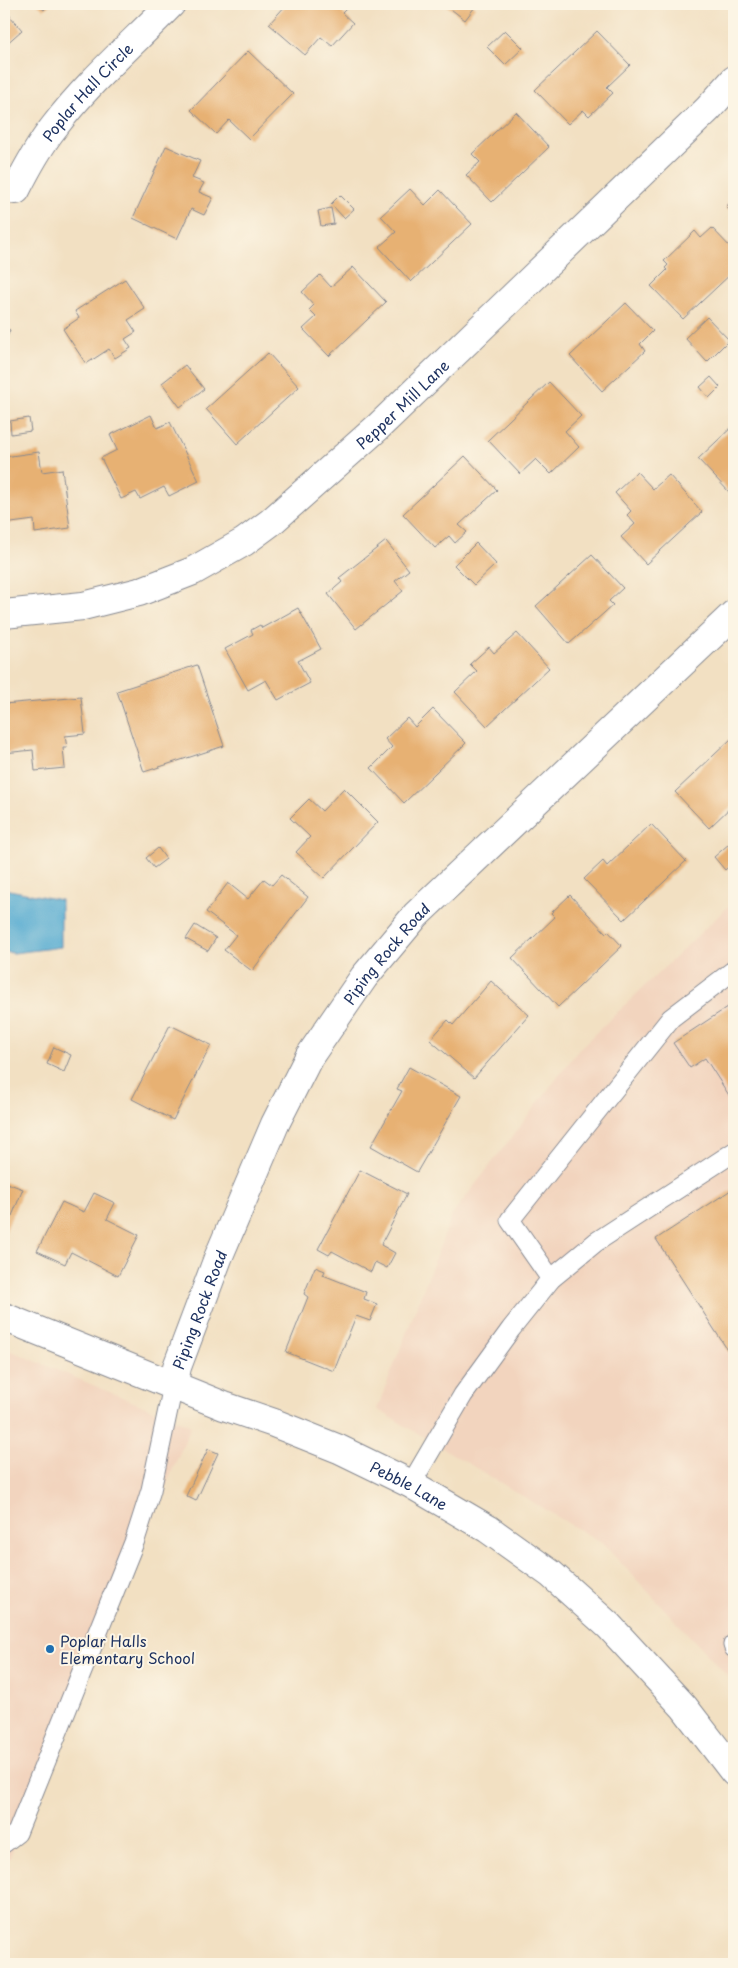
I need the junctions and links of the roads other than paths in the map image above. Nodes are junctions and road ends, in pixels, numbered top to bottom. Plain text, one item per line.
1 (171, 4) edge
2 (734, 80) edge
3 (16, 190) dead end
4 (4, 614) edge
5 (734, 614) edge
6 (734, 970) edge
7 (734, 1152) edge
8 (552, 1278) junction
9 (4, 1317) edge
10 (173, 1386) junction
11 (410, 1484) junction
12 (734, 1772) edge
13 (4, 1842) edge

1 - 3 street, Poplar Hall Circle
2 - 4 street, Pepper Mill Lane
5 - 10 street, Piping Rock Road
6 - 8 lane
7 - 8 lane
8 - 11 lane
9 - 10 street, Pebble Lane
10 - 11 street, Pebble Lane
10 - 13 lane
11 - 12 street, Pebble Lane

